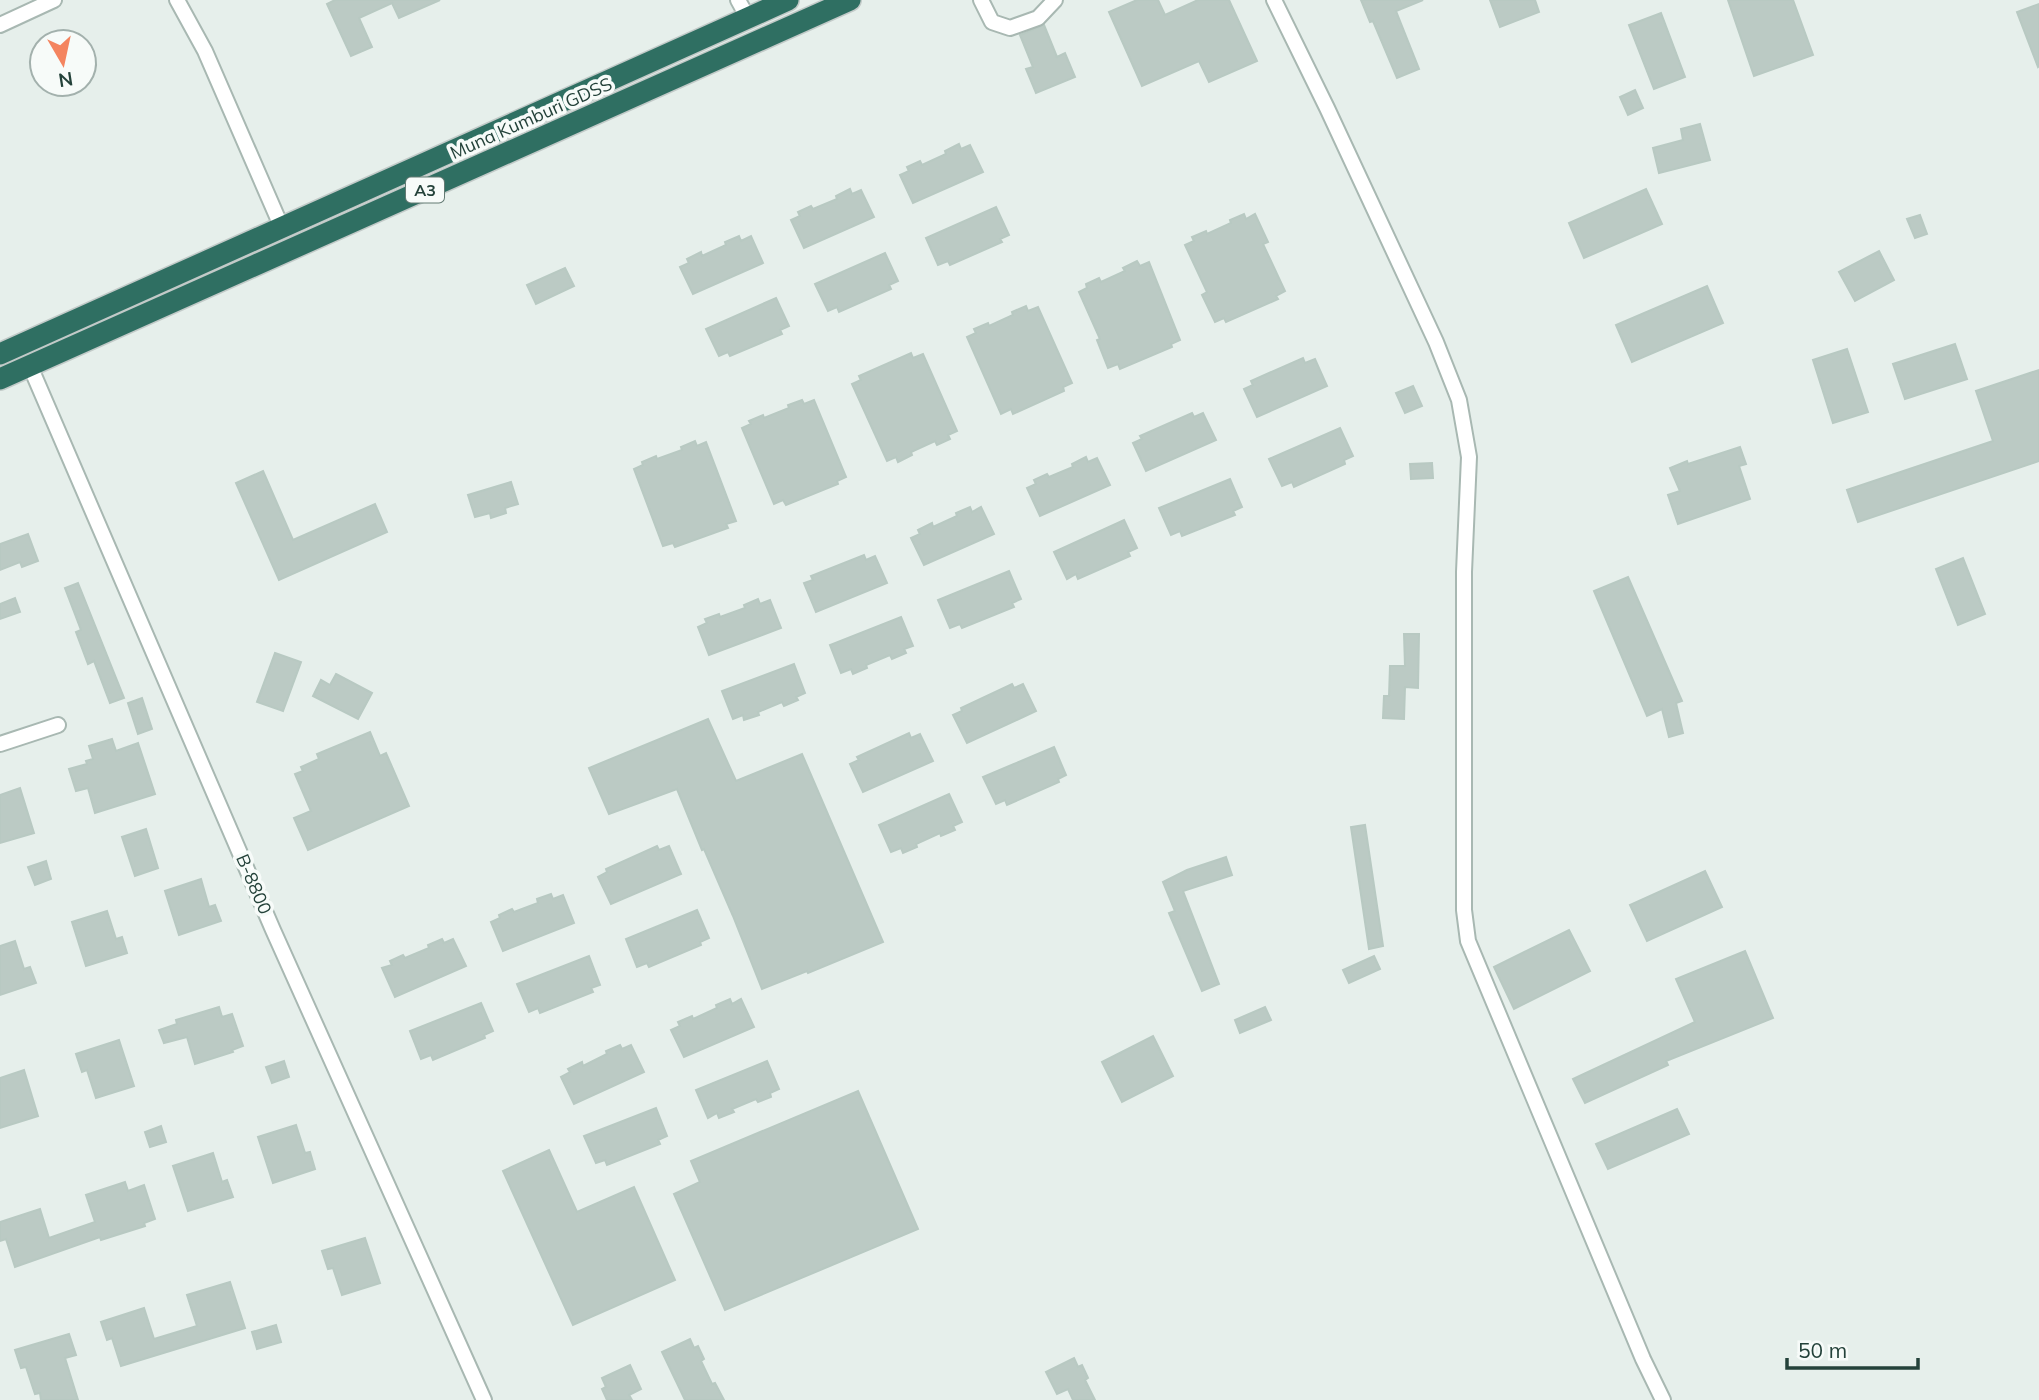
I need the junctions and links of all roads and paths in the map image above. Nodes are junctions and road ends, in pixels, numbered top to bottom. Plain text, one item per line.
1 (54, 0) edge
2 (177, 0) edge
3 (788, 0) edge
4 (850, 0) edge
5 (981, 0) edge
6 (1055, 0) edge
7 (1274, 0) edge
8 (743, 9) edge
9 (0, 25) edge
10 (282, 228) junction
11 (0, 354) edge
12 (30, 366) junction
13 (0, 379) edge
14 (58, 725) dead end
15 (0, 744) edge
16 (484, 1400) edge
17 (1663, 1400) edge

1 - 9 street
2 - 10 street
3 - 8 highway, Muna Kumburi GDSS / A3
4 - 12 highway, Muna Kumburi GDSS / A3
5 - 6 street
7 - 17 street
8 - 10 highway, Muna Kumburi GDSS / A3
10 - 11 highway, Muna Kumburi GDSS / A3
12 - 13 highway, Muna Kumburi GDSS / A3
12 - 16 street, B-8800
14 - 15 street

